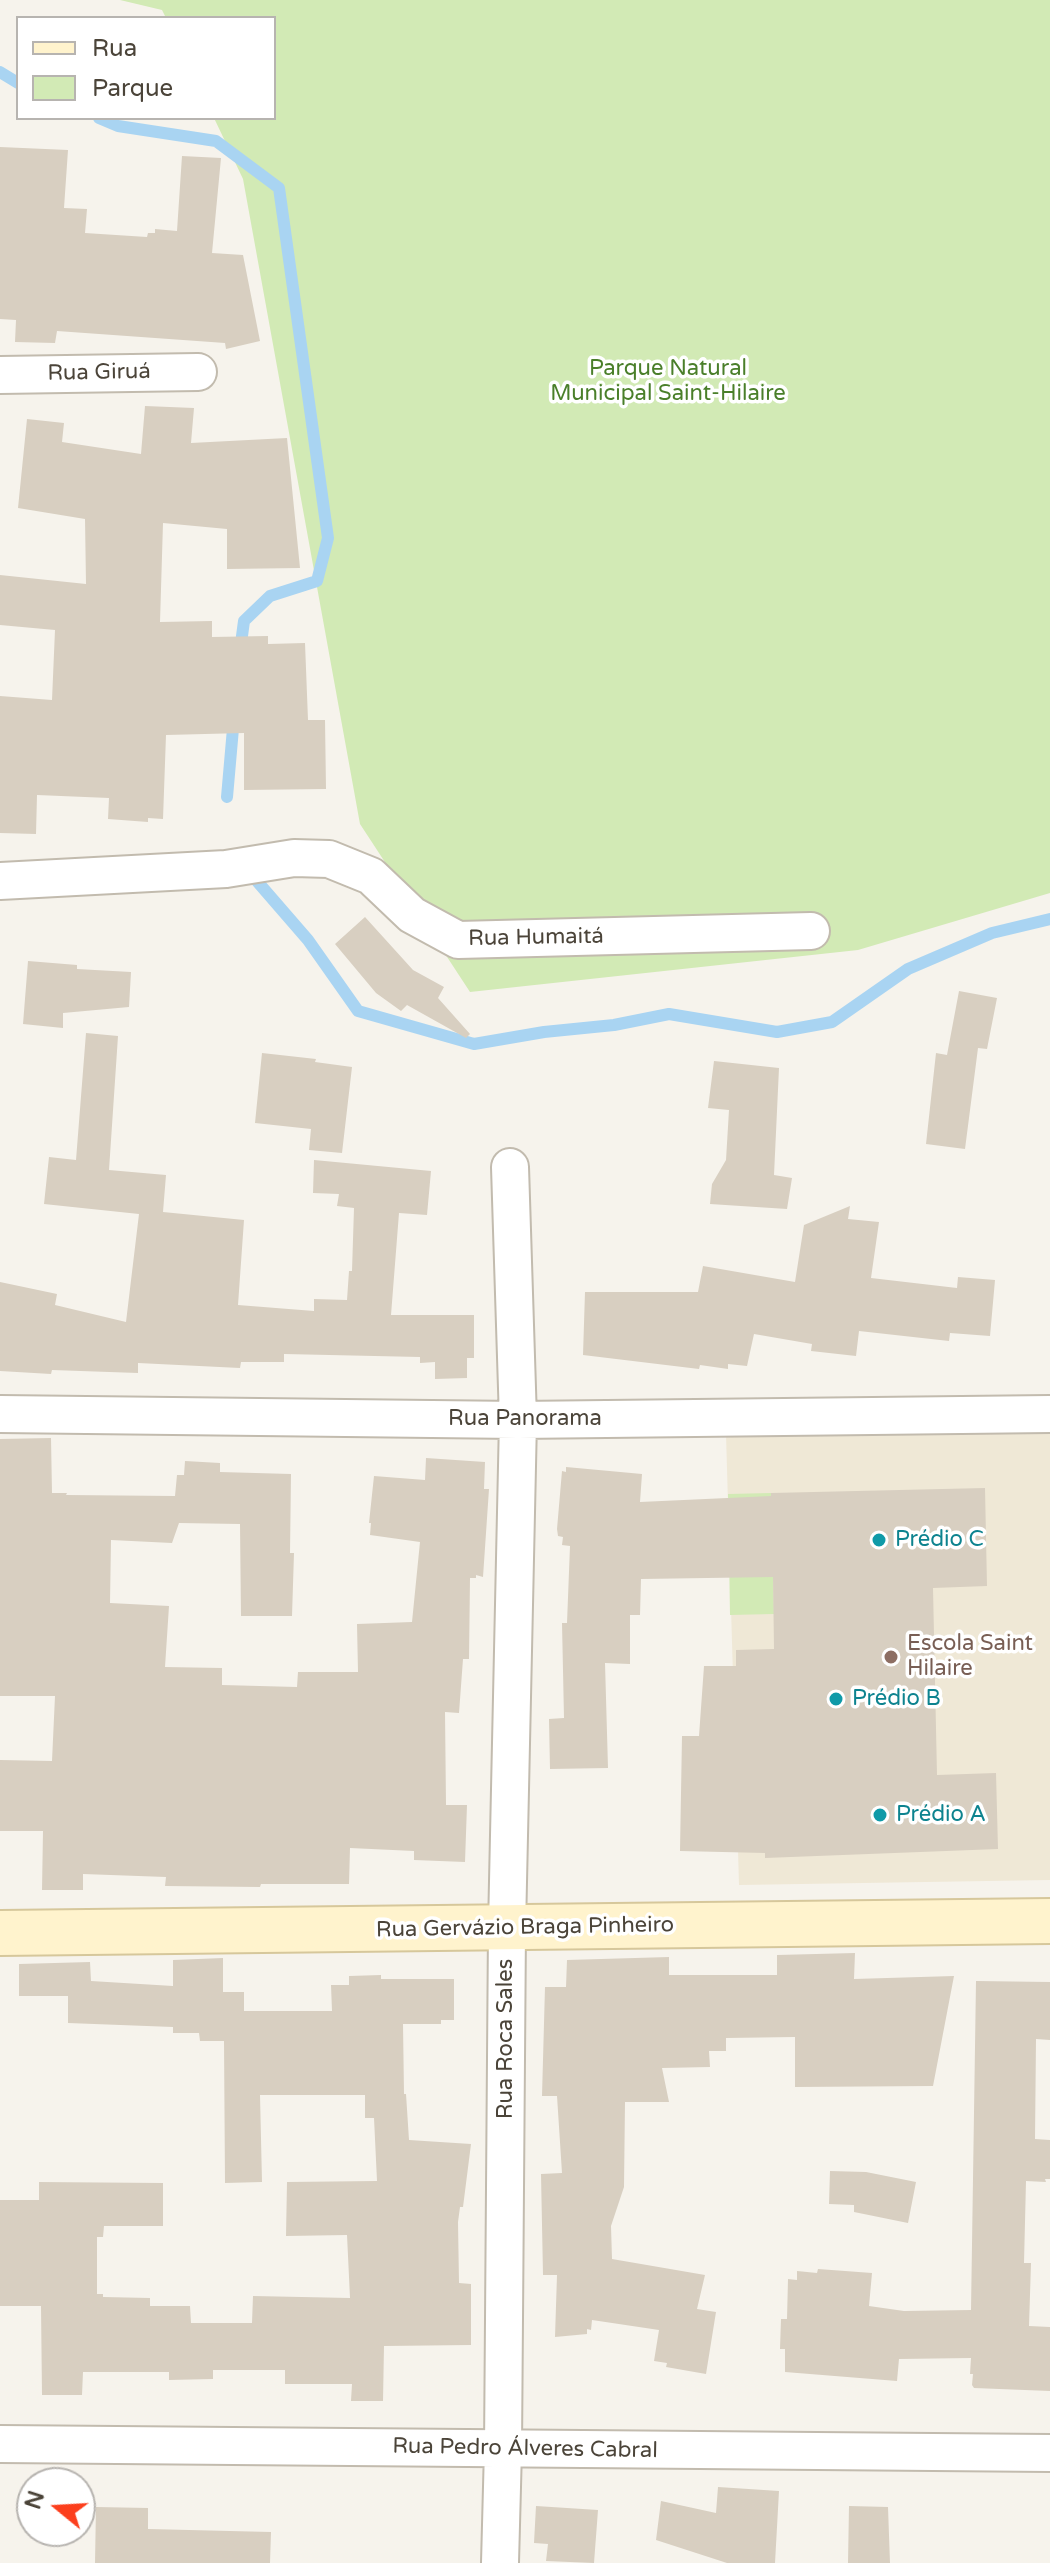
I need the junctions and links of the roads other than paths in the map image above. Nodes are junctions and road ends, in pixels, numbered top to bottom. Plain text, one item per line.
1 (198, 372) dead end
2 (0, 375) edge
3 (0, 881) edge
4 (811, 931) dead end
5 (510, 1167) dead end
6 (0, 1414) edge
7 (1050, 1414) edge
8 (518, 1420) junction
9 (1050, 1921) edge
10 (507, 1928) junction
11 (0, 1933) edge
12 (0, 2444) edge
13 (503, 2449) junction
14 (1050, 2453) edge
15 (500, 2563) edge

1 - 2 street, Rua Giruá
3 - 4 street, Rua Humaitá
5 - 8 street, Rua Roca Sales
6 - 8 street, Rua Panorama
7 - 8 street, Rua Panorama
8 - 10 street, Rua Roca Sales
9 - 10 street, Rua Gervázio Braga Pinheiro
10 - 11 street, Rua Gervázio Braga Pinheiro
10 - 13 street, Rua Roca Sales
12 - 13 street, Rua Pedro Álveres Cabral
13 - 14 street, Rua Pedro Álveres Cabral
13 - 15 street, Rua Roca Sales

